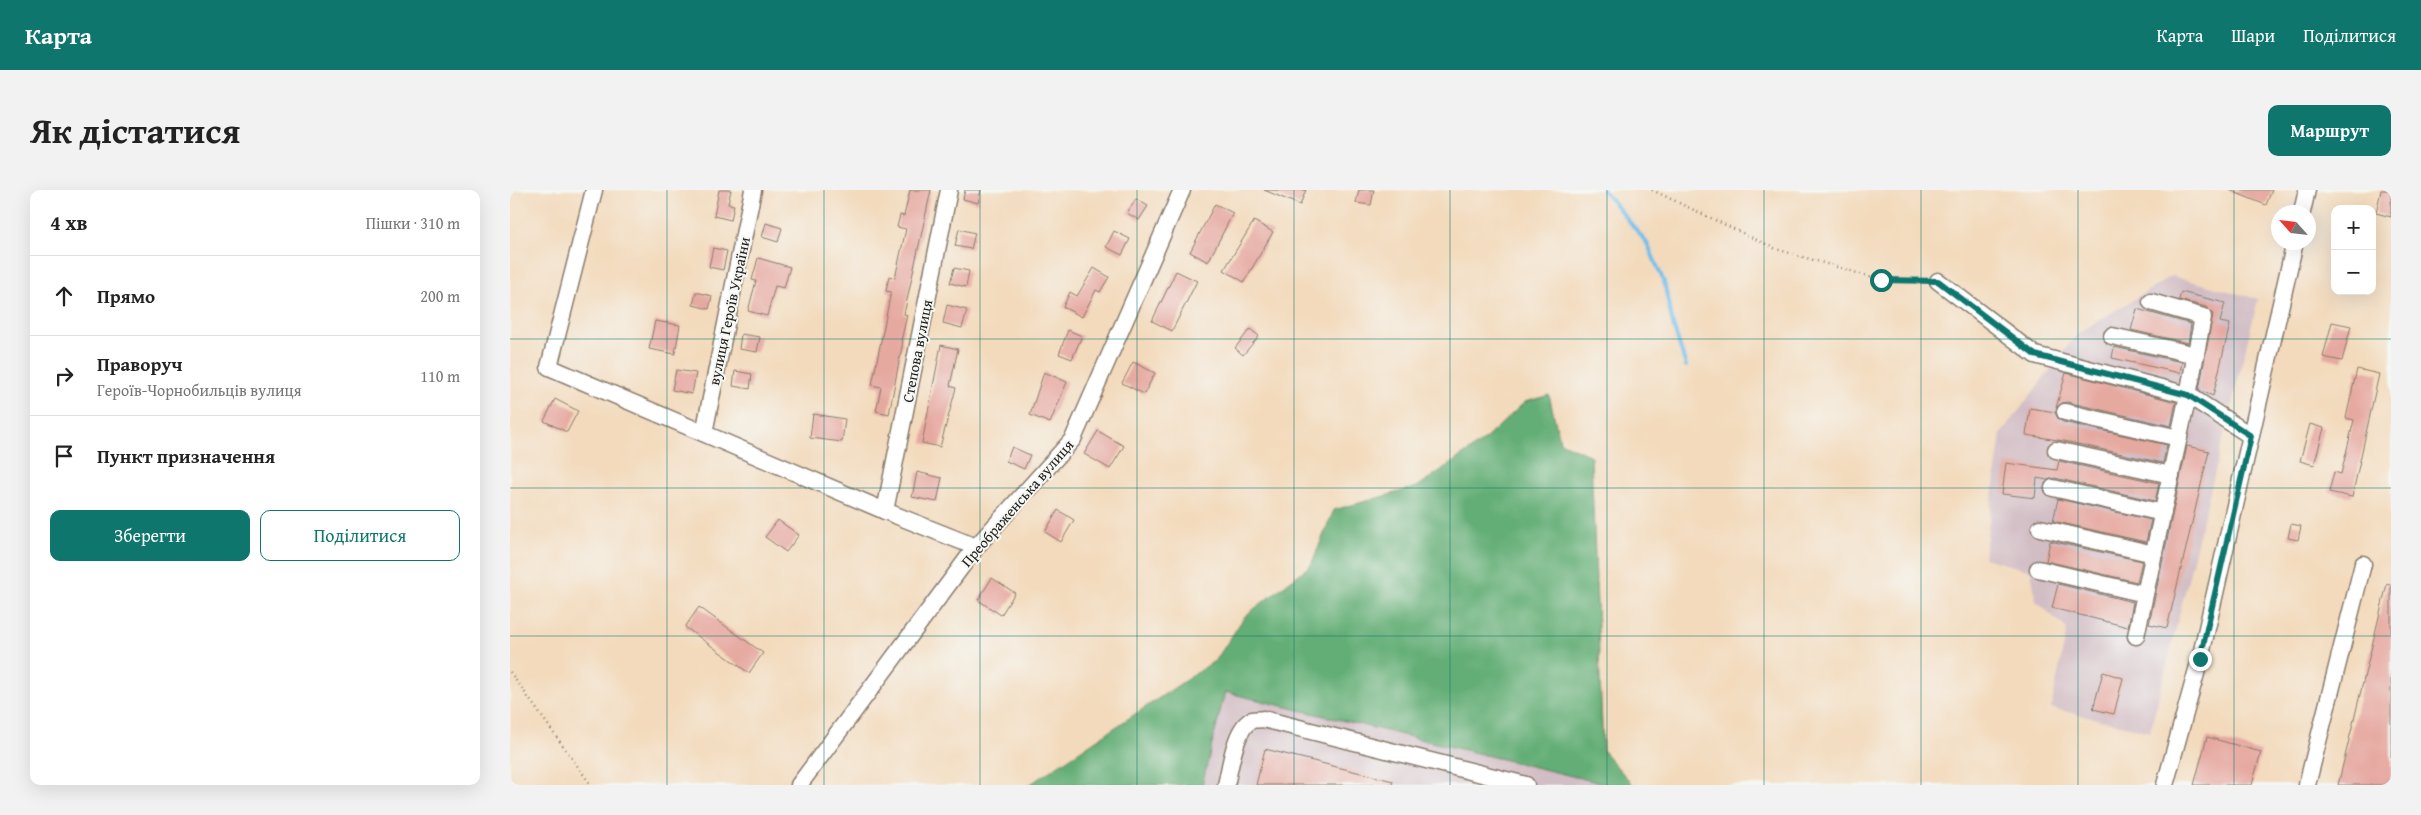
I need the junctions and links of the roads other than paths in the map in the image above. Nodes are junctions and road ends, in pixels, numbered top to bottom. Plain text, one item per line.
1 (594, 190) edge
2 (753, 190) edge
3 (949, 190) edge
4 (1182, 190) edge
5 (2307, 190) edge
6 (2304, 205) edge
7 (2293, 250) edge
8 (1938, 281) road end
9 (2150, 302) dead end
10 (2112, 336) dead end
11 (2196, 354) junction
12 (2188, 395) junction
13 (2065, 412) dead end
14 (704, 433) junction
15 (2251, 436) junction
16 (2179, 438) junction
17 (2056, 450) dead end
18 (2171, 475) junction
19 (2053, 488) dead end
20 (885, 511) junction
21 (2163, 513) junction
22 (2040, 528) dead end
23 (976, 547) junction
24 (2154, 554) junction
25 (2363, 564) dead end
26 (2038, 569) dead end
27 (2145, 594) junction
28 (2136, 636) dead end
29 (799, 785) edge
30 (1226, 785) edge
31 (1526, 785) edge
32 (2164, 785) edge
33 (2308, 785) edge

1 - 14 street
2 - 14 street, вулиця Героїв України
3 - 20 street, Степова вулиця
4 - 23 street, Преображенська вулиця
5 - 6 street
7 - 15 street
8 - 12 street
9 - 11 street
10 - 11 street
11 - 12 street
12 - 15 street
12 - 16 street
13 - 16 street
14 - 20 street
15 - 32 street
16 - 18 street
17 - 18 street
18 - 21 street
19 - 21 street
20 - 23 street
21 - 24 street
22 - 24 street
23 - 29 street, Преображенська вулиця
24 - 27 street
25 - 33 street
26 - 27 street
27 - 28 street
30 - 31 street

